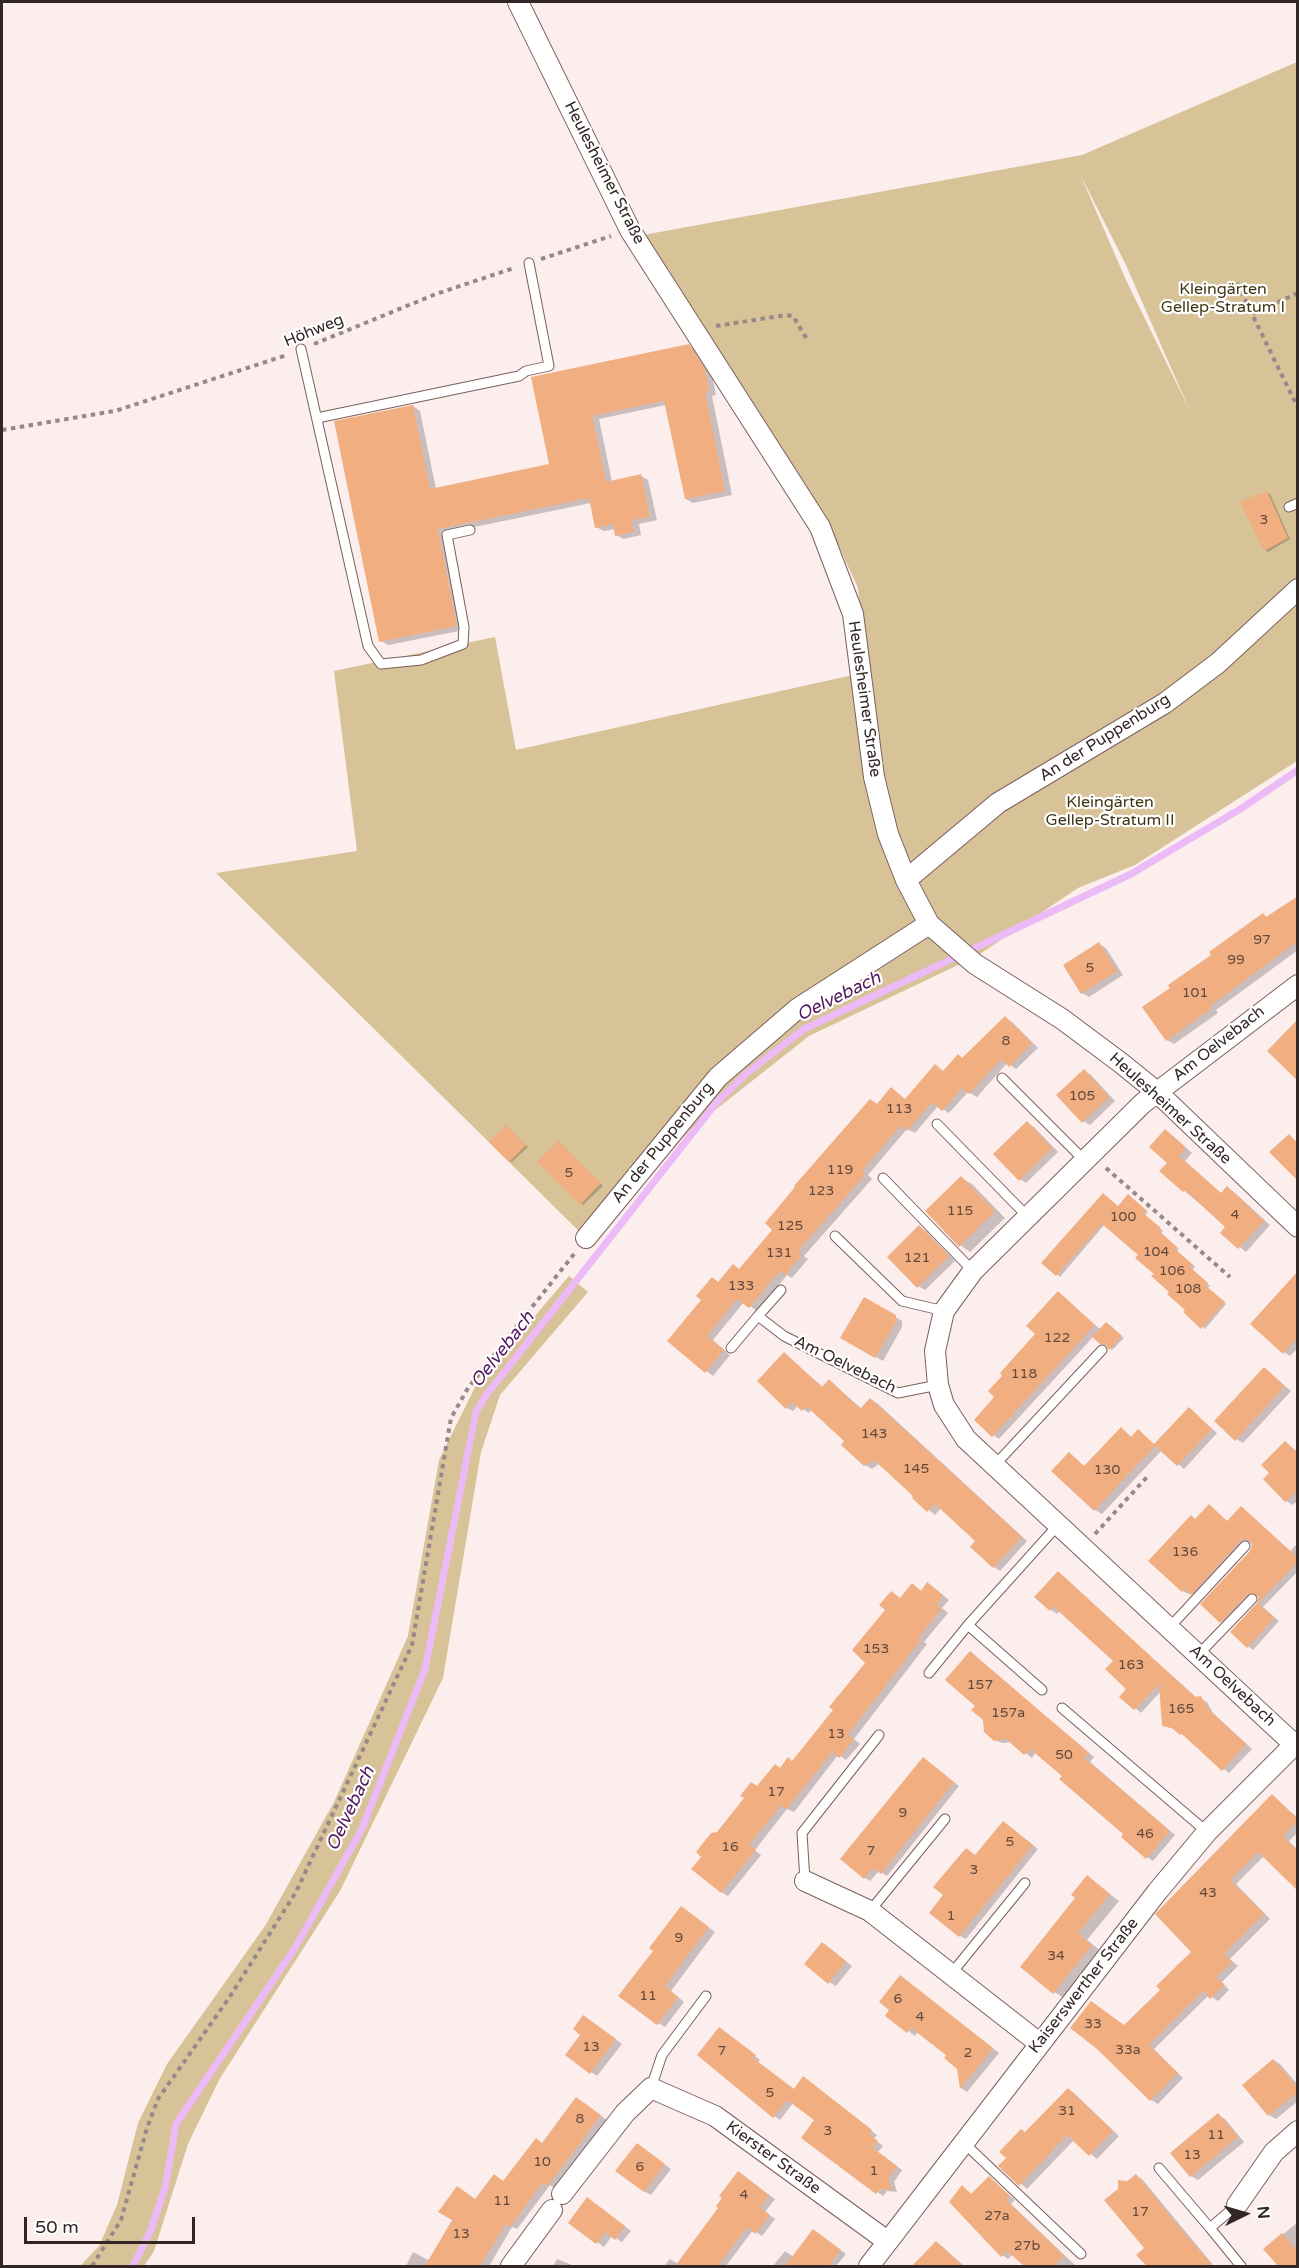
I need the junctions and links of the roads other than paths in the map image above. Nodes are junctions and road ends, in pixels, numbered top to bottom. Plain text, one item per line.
1 (518, 2) edge
2 (528, 263) road end
3 (301, 349) road end
4 (317, 418) junction
5 (470, 530) dead end
6 (1298, 589) edge
7 (906, 880) junction
8 (929, 924) junction
9 (1298, 984) edge
10 (1002, 1078) dead end
11 (1158, 1093) junction
12 (937, 1124) dead end
13 (1087, 1157) junction
14 (883, 1178) dead end
15 (1028, 1217) junction
16 (1298, 1227) edge
17 (835, 1236) dead end
18 (586, 1238) road end
19 (973, 1271) junction
20 (780, 1290) dead end
21 (944, 1311) junction
22 (758, 1316) junction
23 (731, 1348) dead end
24 (1102, 1350) dead end
25 (938, 1385) junction
26 (994, 1466) junction
27 (1058, 1525) junction
28 (1245, 1546) dead end
29 (1252, 1599) dead end
30 (968, 1625) junction
31 (1169, 1628) junction
32 (1198, 1655) junction
33 (929, 1673) dead end
34 (1042, 1690) dead end
35 (1062, 1708) dead end
36 (879, 1735) dead end
37 (1296, 1744) edge
38 (945, 1819) dead end
39 (1207, 1832) junction
40 (805, 1881) joint
41 (1024, 1883) dead end
42 (870, 1911) junction
43 (951, 1974) junction
44 (706, 1996) dead end
45 (1039, 2043) junction
46 (651, 2088) junction
47 (1298, 2131) edge
48 (963, 2142) junction
49 (1159, 2168) dead end
50 (1237, 2205) joint
51 (1210, 2228) junction
52 (887, 2241) junction
53 (1081, 2254) dead end
54 (511, 2266) edge
55 (868, 2266) edge
56 (1241, 2266) edge

1 - 7 street, Heulesheimer Straße
2 - 4 lane
3 - 4 lane
4 - 5 lane
6 - 7 street, An der Puppenburg
7 - 8 street, Heulesheimer Straße
8 - 11 street, Heulesheimer Straße
8 - 18 street, An der Puppenburg
9 - 11 street, Am Oelvebach
10 - 13 lane
11 - 13 street, Am Oelvebach
11 - 16 street, Heulesheimer Straße
12 - 15 lane
13 - 15 street, Am Oelvebach
14 - 19 lane
15 - 19 street, Am Oelvebach
17 - 21 lane
19 - 21 street, Am Oelvebach
20 - 22 lane
21 - 25 street, Am Oelvebach
22 - 23 lane
22 - 25 lane, Am Oelvebach
24 - 26 lane
25 - 26 street, Am Oelvebach
26 - 27 street, Am Oelvebach
27 - 30 lane
27 - 31 street, Am Oelvebach
28 - 31 lane
29 - 32 lane
30 - 33 lane
30 - 34 lane
31 - 32 street, Am Oelvebach
32 - 37 street, Am Oelvebach
35 - 39 lane
36 - 40 lane
37 - 39 street, Kaiserswerther Straße
38 - 42 lane
39 - 45 street, Kaiserswerther Straße
40 - 42 street
41 - 43 lane
42 - 43 street
43 - 45 street
44 - 46 lane
45 - 48 street, Kaiserswerther Straße
46 - 52 street, Kierster Straße
46 - 54 street
47 - 50 street
48 - 52 street, Kaiserswerther Straße
48 - 53 lane
49 - 51 lane
50 - 51 lane
51 - 56 lane
52 - 55 street, Kaiserswerther Straße

